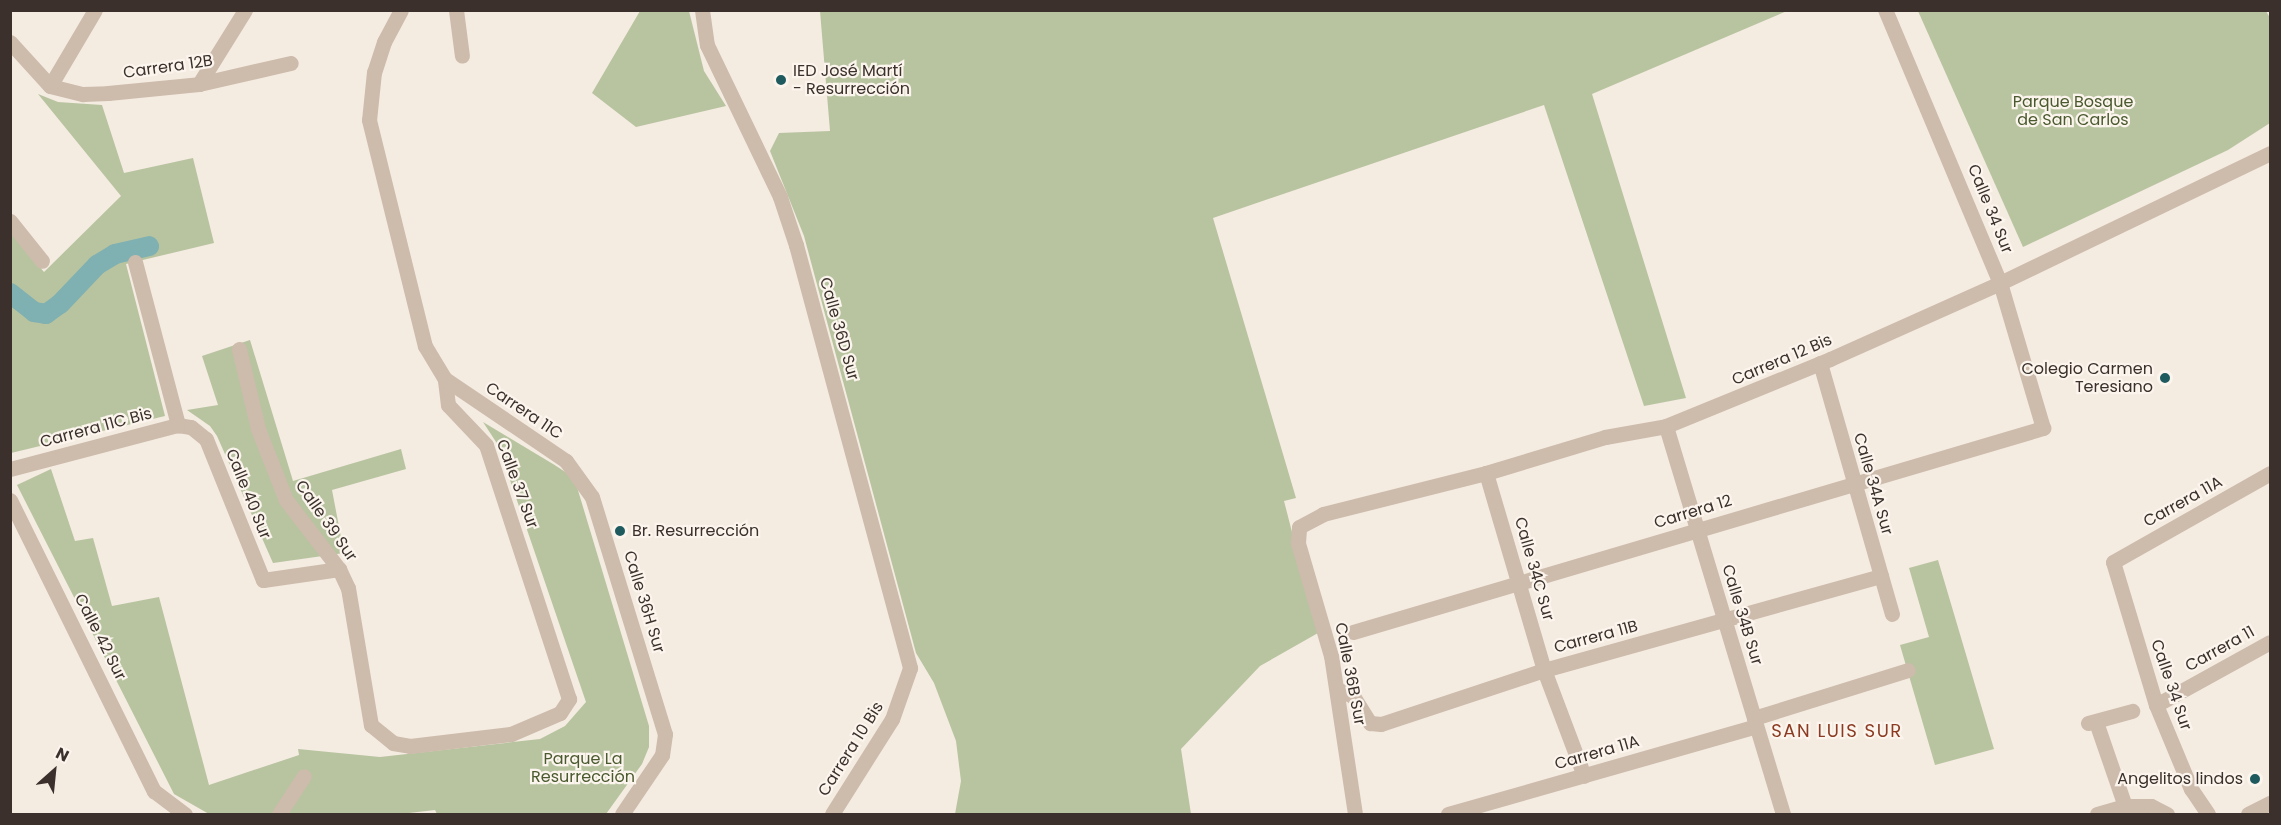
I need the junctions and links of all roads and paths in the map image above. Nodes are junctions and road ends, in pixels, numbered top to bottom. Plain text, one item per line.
1 (95, 10) edge
2 (245, 10) edge
3 (401, 10) edge
4 (456, 10) edge
5 (702, 10) edge
6 (1885, 10) edge
7 (10, 42) edge
8 (462, 56) dead end
9 (291, 63) dead end
10 (200, 84) junction
11 (50, 86) junction
12 (2271, 153) edge
13 (10, 221) edge
14 (42, 261) dead end
15 (135, 262) dead end
16 (2000, 283) junction
17 (239, 349) dead end
18 (1821, 363) junction
19 (445, 379) junction
20 (185, 426) junction
21 (1666, 426) junction
22 (2043, 428) joint
23 (10, 469) edge
24 (1486, 473) junction
25 (2271, 473) edge
26 (580, 475) joint
27 (1854, 483) junction
28 (10, 500) edge
29 (1697, 530) junction
30 (1298, 543) joint
31 (2113, 562) joint
32 (339, 569) junction
33 (1881, 576) junction
34 (1520, 583) junction
35 (1892, 614) dead end
36 (1725, 622) junction
37 (1353, 632) dead end
38 (2271, 642) edge
39 (910, 668) joint
40 (1544, 670) junction
41 (1908, 670) dead end
42 (1337, 689) junction
43 (2156, 705) junction
44 (2132, 711) dead end
45 (1755, 722) junction
46 (393, 743) joint
47 (304, 776) dead end
48 (1584, 776) junction
49 (2271, 803) edge
50 (2110, 811) edge
51 (185, 814) edge
52 (279, 814) edge
53 (622, 814) edge
54 (832, 814) edge
55 (1355, 814) edge
56 (1448, 814) edge
57 (1783, 814) edge
58 (2167, 814) edge
59 (2208, 814) edge
60 (2248, 814) edge

1 - 11 street
2 - 10 street
3 - 19 street, Calle 37 Sur
4 - 8 street
5 - 39 street, Calle 36D Sur
6 - 16 street, Calle 34 Sur
7 - 11 street
9 - 10 street, Carrera 12B
10 - 11 street, Carrera 12B
12 - 16 street, Carrera 12 Bis
13 - 14 street
15 - 20 street, Calle 40 Sur
16 - 18 street, Carrera 12 Bis
16 - 22 street, Calle 34 Sur
17 - 32 street, Calle 39 Sur
18 - 21 street, Carrera 12 Bis
18 - 27 street, Calle 34A Sur
19 - 26 street, Carrera 11C
19 - 46 street, Calle 37 Sur
20 - 23 street, Carrera 11C Bis
20 - 32 street, Calle 40 Sur
21 - 24 street, Carrera 12 Bis
21 - 29 street, Calle 34B Sur
22 - 27 street, Carrera 12
24 - 30 street, Carrera 12 Bis
24 - 34 street, Calle 34C Sur
25 - 31 street, Carrera 11A
26 - 53 street, Calle 36H Sur
27 - 29 street, Carrera 12
27 - 33 street, Calle 34A Sur
28 - 51 street, Calle 42 Sur
29 - 34 street, Carrera 12
29 - 36 street, Calle 34B Sur
30 - 42 street, Calle 36B Sur
31 - 43 street, Calle 34 Sur
32 - 46 street, Calle 39 Sur
33 - 35 street, Calle 34A Sur
33 - 36 street, Carrera 11B
34 - 37 street, Carrera 12
34 - 40 street, Calle 34C Sur
36 - 40 street, Carrera 11B
36 - 45 street, Calle 34B Sur
38 - 43 street, Carrera 11
39 - 54 street, Carrera 10 Bis
40 - 42 street, Carrera 11B
40 - 48 street, Calle 34C Sur
41 - 45 street, Carrera 11A
42 - 55 street, Calle 36B Sur
43 - 59 street, Calle 34 Sur
44 - 50 street
45 - 48 street, Carrera 11A
45 - 57 street, Calle 34B Sur
47 - 52 street
48 - 56 street, Carrera 11A
49 - 60 street
50 - 58 street

